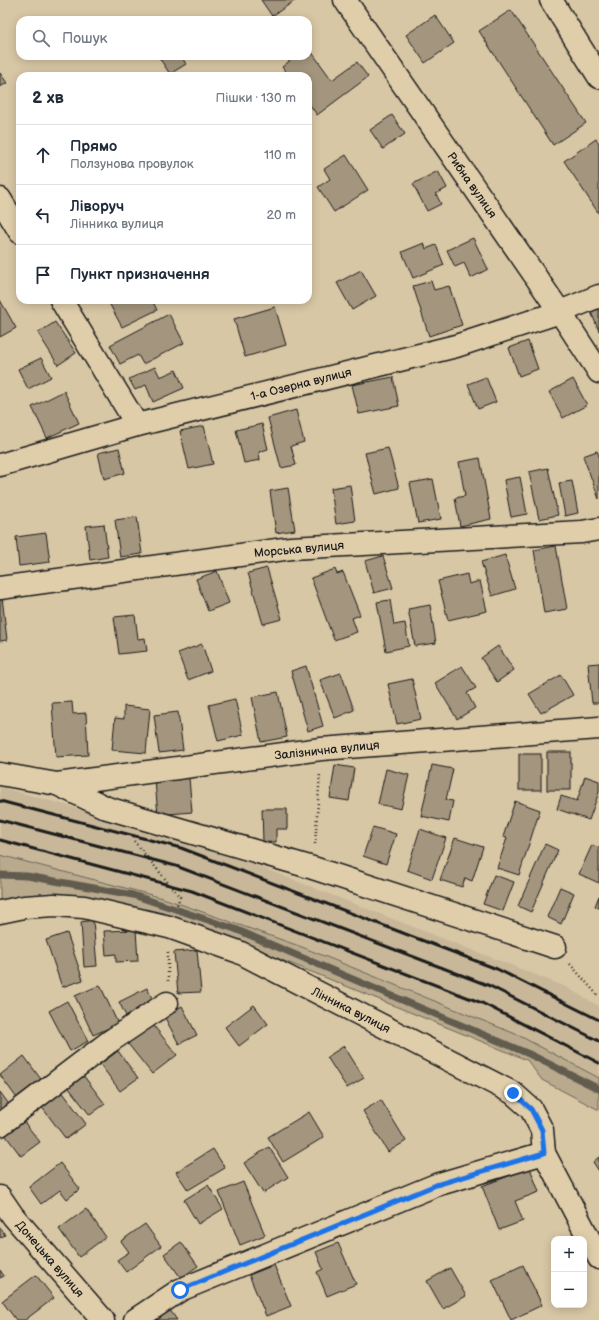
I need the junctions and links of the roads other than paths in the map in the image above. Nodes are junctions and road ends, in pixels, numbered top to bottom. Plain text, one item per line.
1 (345, 0) edge
2 (550, 0) edge
3 (599, 77) edge
4 (0, 199) edge
5 (16, 225) edge
6 (599, 296) edge
7 (63, 304) edge
8 (560, 312) junction
9 (599, 372) edge
10 (137, 425) junction
11 (0, 465) edge
12 (599, 529) edge
13 (0, 588) edge
14 (599, 728) edge
15 (0, 774) edge
16 (57, 784) junction
17 (0, 912) edge
18 (555, 947) road end
19 (167, 1003) road end
20 (0, 1125) edge
21 (544, 1153) junction
22 (0, 1196) edge
23 (599, 1258) edge
24 (103, 1320) edge
25 (136, 1320) edge

1 - 8 street, Рибна вулиця
2 - 3 street
4 - 5 street
6 - 8 street, 1-а Озерна вулиця
7 - 10 street
8 - 9 street, Рибна вулиця
8 - 10 street, 1-а Озерна вулиця
10 - 11 street, 1-а Озерна вулиця
12 - 13 street, Морська вулиця
14 - 16 street, Залізнична вулиця
15 - 16 street, Залізнична вулиця
16 - 18 street, Залізнична вулиця
17 - 21 street, Лінника вулиця
19 - 20 street
21 - 23 street, Лінника вулиця
21 - 25 street
22 - 24 street, Донецька вулиця

